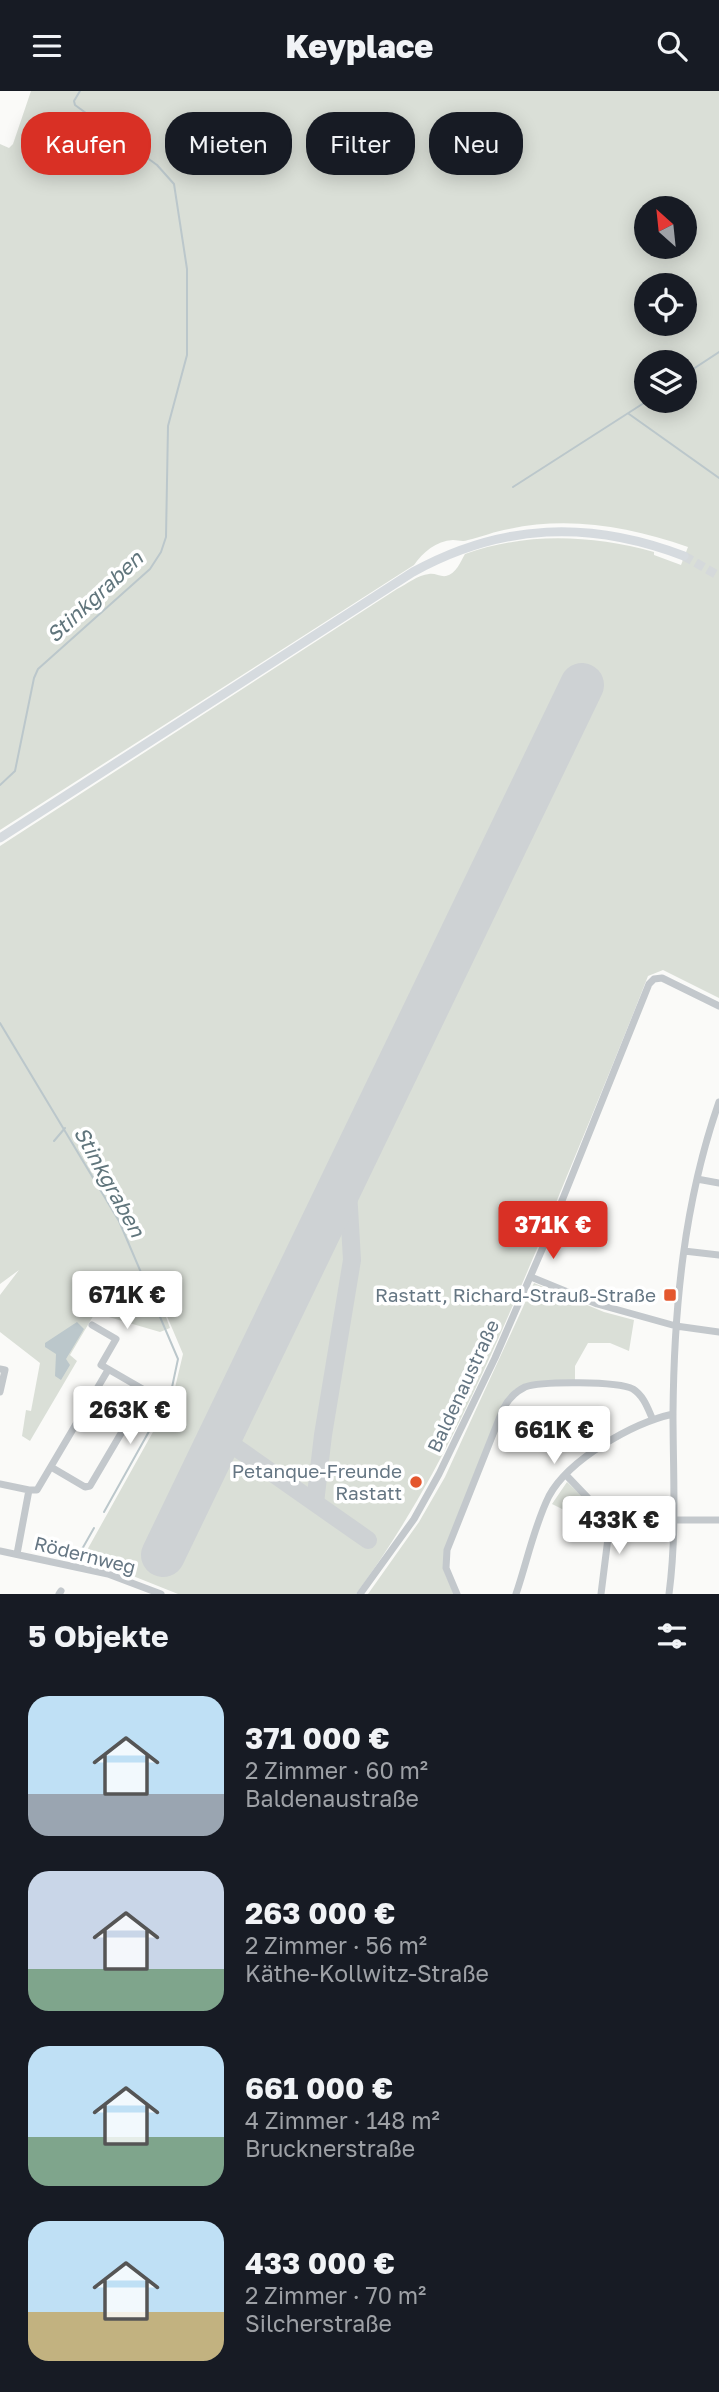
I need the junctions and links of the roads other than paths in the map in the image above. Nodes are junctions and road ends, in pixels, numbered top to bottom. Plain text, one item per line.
1 (684, 556) tunnel mouth
2 (0, 838) edge
3 (719, 1006) edge
4 (718, 1106) edge
5 (697, 1179) junction
6 (719, 1183) edge
7 (684, 1251) junction
8 (719, 1255) edge
9 (531, 1277) junction
10 (92, 1325) dead end
11 (676, 1326) junction
12 (719, 1332) edge
13 (0, 1369) edge
14 (108, 1370) junction
15 (0, 1392) edge
16 (673, 1414) junction
17 (653, 1420) junction
18 (51, 1467) junction
19 (566, 1475) junction
20 (0, 1484) edge
21 (29, 1490) junction
22 (611, 1514) junction
23 (675, 1520) junction
24 (719, 1520) edge
25 (0, 1551) edge
26 (17, 1554) junction
27 (162, 1594) edge
28 (360, 1594) edge
29 (457, 1594) edge
30 (516, 1594) edge
31 (601, 1594) edge
32 (669, 1594) edge

1 - 2 main road
3 - 9 street, Baldenaustraße
4 - 5 street
5 - 6 street
5 - 7 street
7 - 8 street
7 - 11 street
9 - 11 street
9 - 28 street, Baldenaustraße
10 - 14 street
11 - 12 street
11 - 16 street
13 - 15 street
14 - 18 street
14 - 18 street
16 - 17 street
16 - 23 street
17 - 19 street
17 - 29 street
18 - 21 street
19 - 22 street
19 - 30 street
20 - 21 street
21 - 26 street
22 - 23 street
22 - 31 street
23 - 24 street
23 - 32 street
25 - 26 street, Rödernweg
26 - 27 street, Rödernweg

